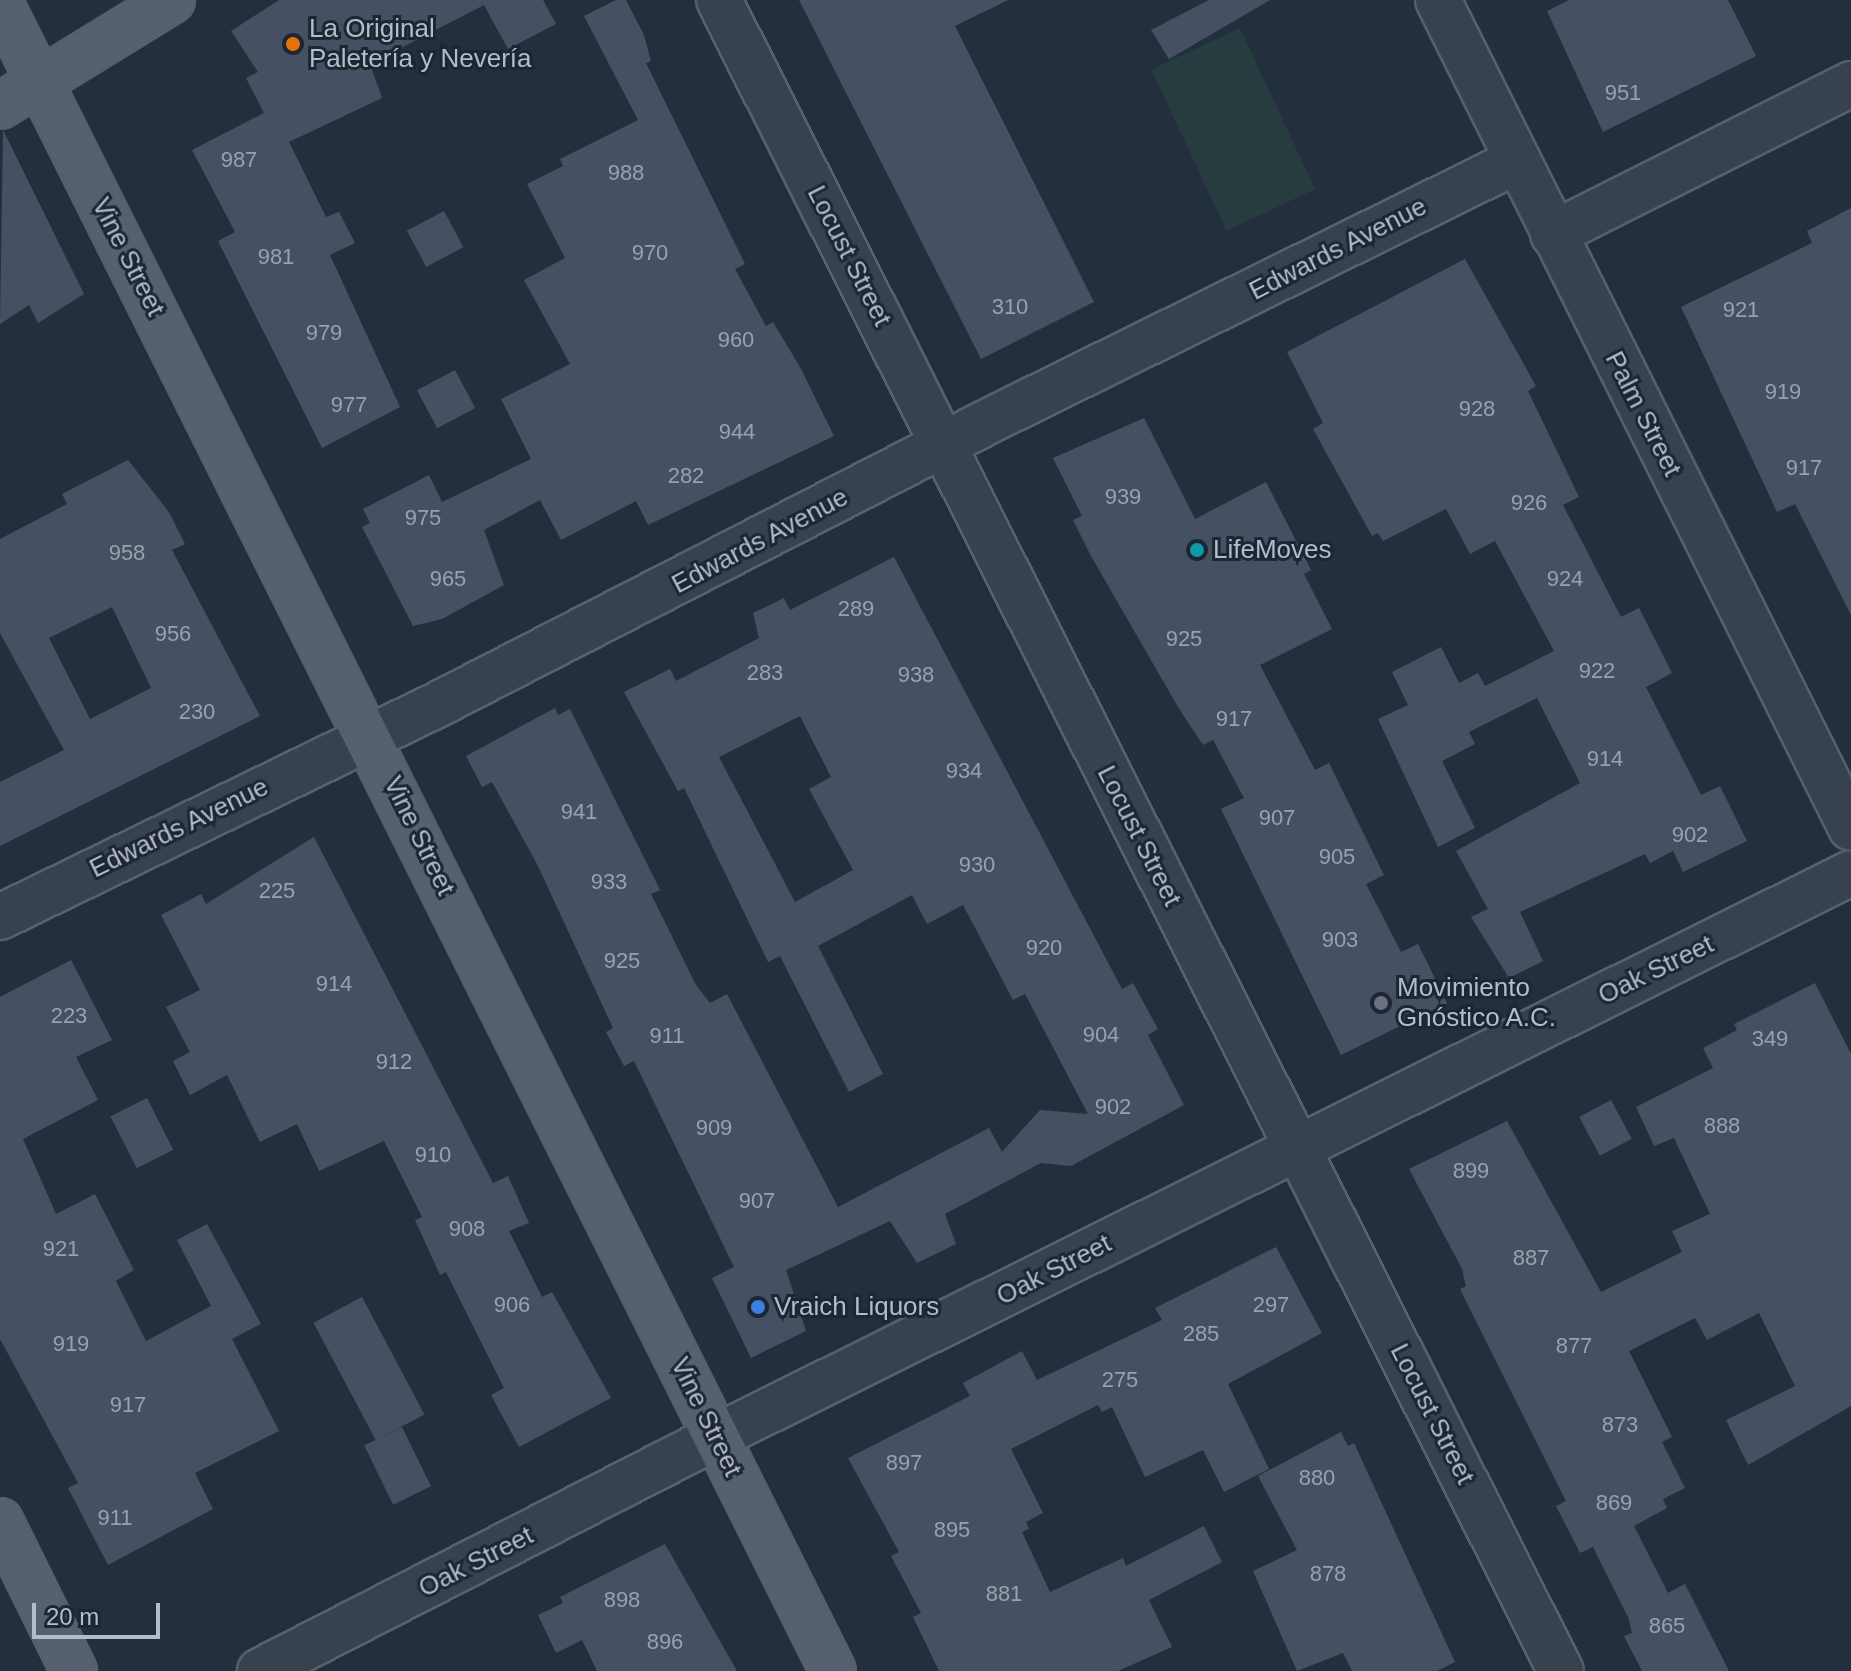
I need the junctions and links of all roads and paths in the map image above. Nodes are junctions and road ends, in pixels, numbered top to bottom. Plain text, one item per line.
1 (172, 0) edge
2 (719, 0) edge
3 (1438, 0) edge
4 (0, 3) edge
5 (39, 82) junction
6 (1851, 84) edge
7 (0, 106) edge
8 (1517, 161) junction
9 (1553, 234) junction
10 (943, 444) junction
11 (370, 736) junction
12 (1851, 828) edge
13 (1851, 873) edge
14 (0, 917) edge
15 (1297, 1148) junction
16 (716, 1437) junction
17 (0, 1521) edge
18 (74, 1671) edge
19 (260, 1671) edge
20 (833, 1671) edge
21 (1561, 1671) edge

1 - 5 main road
2 - 10 street, Locust Street
3 - 8 street, Palm Street
4 - 5 main road, Vine Street
5 - 7 main road
5 - 11 main road, Vine Street
6 - 9 street
8 - 9 street, Palm Street
8 - 10 street, Edwards Avenue
9 - 12 street, Palm Street
10 - 11 street, Edwards Avenue
10 - 15 street, Locust Street
11 - 14 street, Edwards Avenue
11 - 16 main road, Vine Street
13 - 15 street, Oak Street
15 - 16 street, Oak Street
15 - 21 street, Locust Street
16 - 19 street, Oak Street
16 - 20 main road, Vine Street
17 - 18 main road

